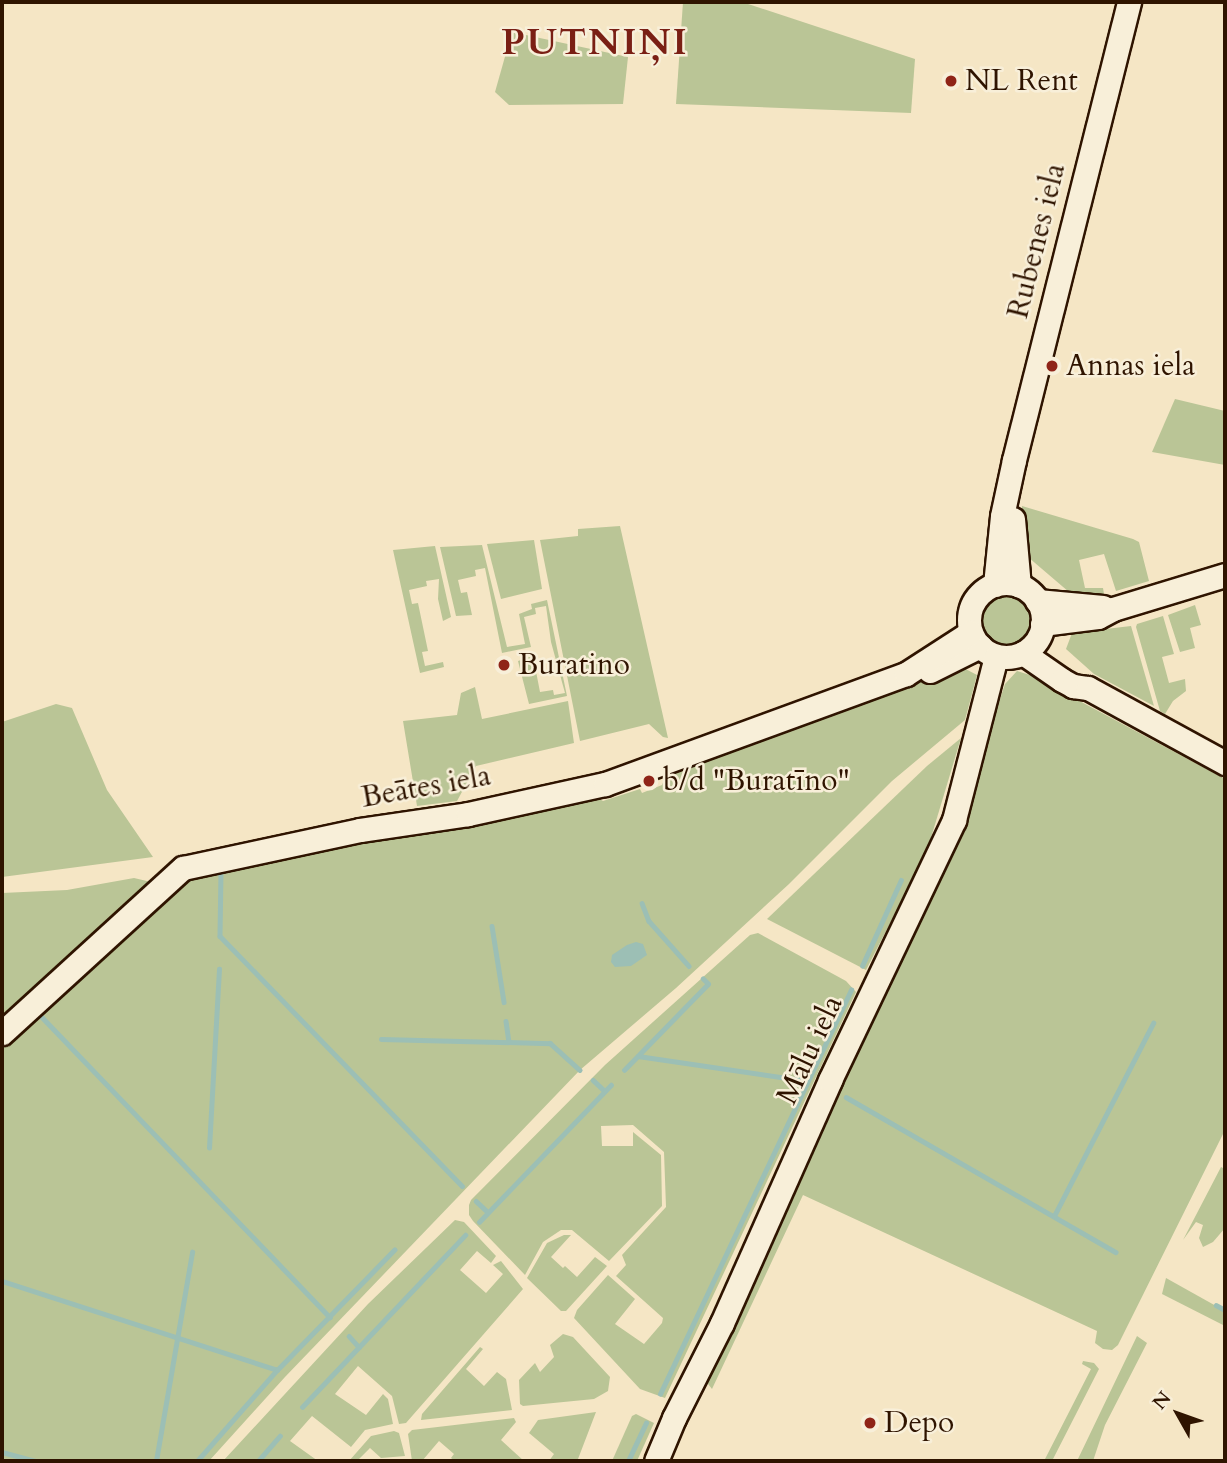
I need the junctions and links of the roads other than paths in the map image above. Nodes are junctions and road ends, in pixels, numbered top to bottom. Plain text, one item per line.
1 (1129, 2) edge
2 (1009, 496) junction
3 (1225, 575) edge
4 (995, 585) junction
5 (1019, 586) junction
6 (1037, 601) junction
7 (1113, 609) junction
8 (1034, 638) junction
9 (982, 645) junction
10 (1225, 763) edge
11 (2, 1033) edge
12 (656, 1461) edge

1 - 2 main road, Rubenes iela
2 - 4 main road, Rubenes iela
2 - 5 main road, Rubenes iela
3 - 7 main road
4 - 5 main road
4 - 9 main road
5 - 6 main road
6 - 7 main road
6 - 8 main road
7 - 8 main road
8 - 9 main road
8 - 10 main road
9 - 11 main road, Beātes iela
9 - 12 main road, Mālu iela

